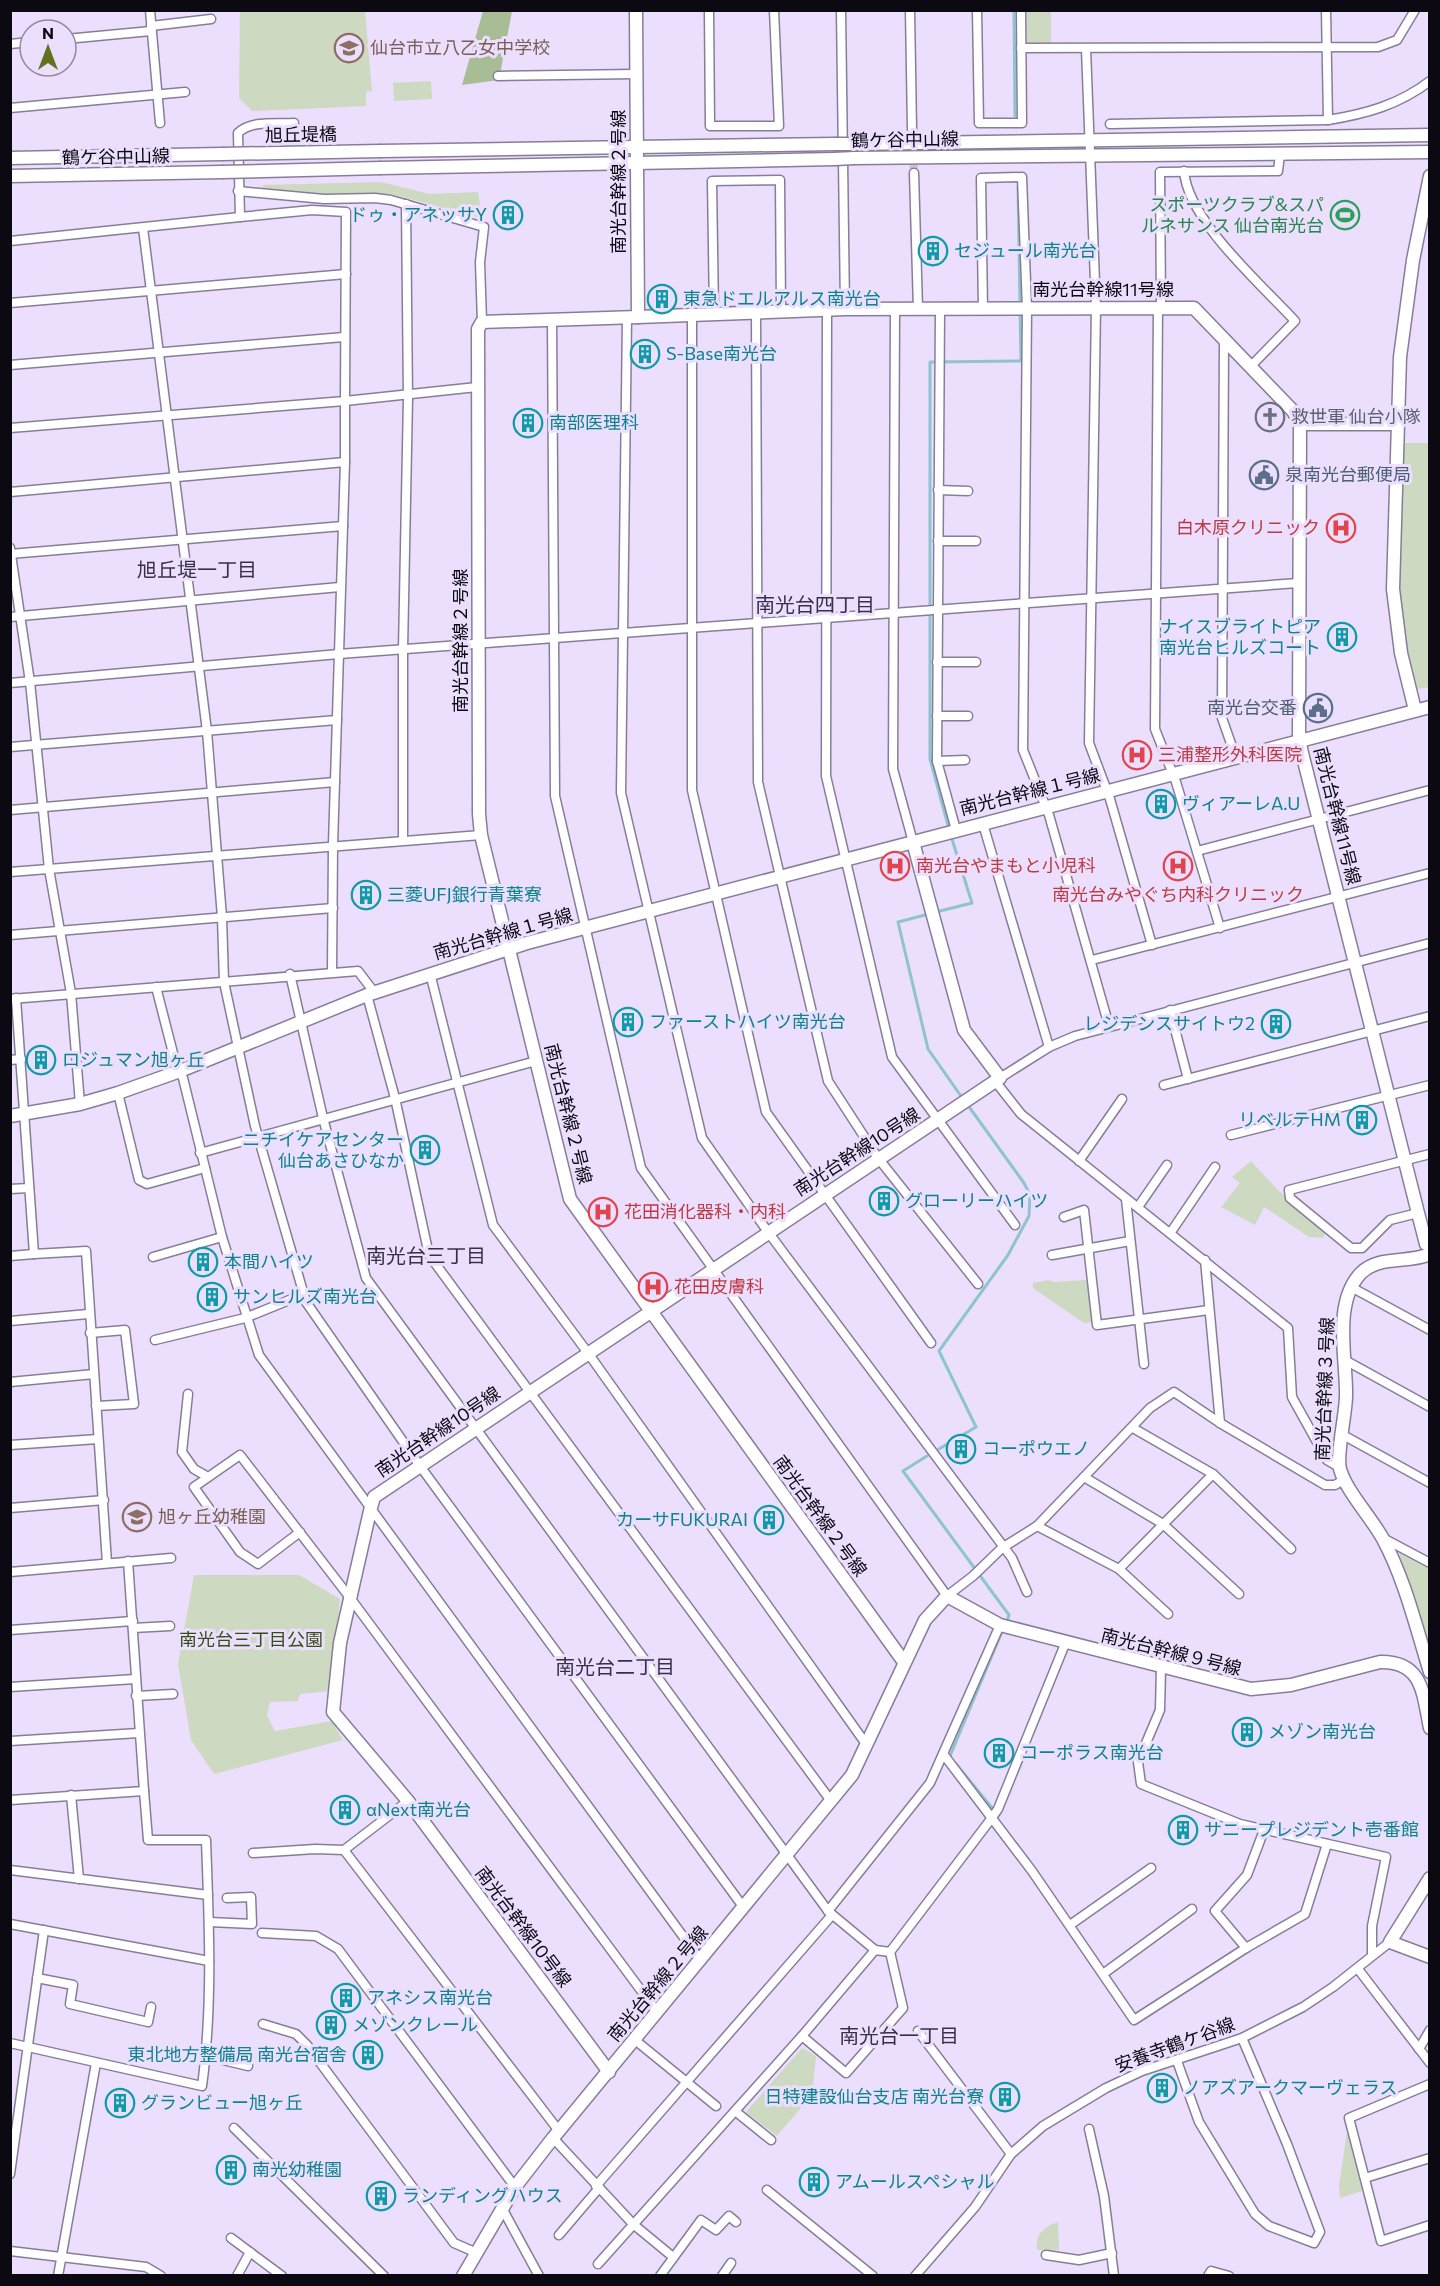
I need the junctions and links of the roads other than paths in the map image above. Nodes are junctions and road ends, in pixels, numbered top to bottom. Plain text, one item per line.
1 (150, 10) edge
2 (636, 10) edge
3 (709, 10) edge
4 (774, 10) edge
5 (841, 10) edge
6 (910, 10) edge
7 (977, 10) edge
8 (1021, 10) edge
9 (1326, 10) edge
10 (1415, 10) edge
11 (210, 19) dead end
12 (151, 28) junction
13 (78, 37) edge
14 (1021, 48) junction
15 (1327, 48) junction
16 (1086, 49) junction
17 (636, 74) junction
18 (498, 76) dead end
19 (1430, 81) edge
20 (185, 92) dead end
21 (157, 95) junction
22 (10, 108) edge
23 (1328, 120) junction
24 (160, 123) dead end
25 (294, 123) dead end
26 (1110, 124) dead end
27 (912, 129) tunnel mouth
28 (1429, 135) edge
29 (1089, 140) junction
30 (636, 148) junction
31 (1430, 152) edge
32 (1280, 154) junction
33 (1090, 157) junction
34 (10, 158) edge
35 (636, 164) junction
36 (381, 168) joint
37 (1184, 171) junction
38 (222, 172) joint
39 (914, 173) tunnel mouth
40 (10, 176) edge
41 (1430, 176) edge
42 (238, 190) junction
43 (406, 204) junction
44 (240, 217) junction
45 (143, 228) junction
46 (10, 241) edge
47 (346, 274) junction
48 (151, 291) junction
49 (10, 303) edge
50 (1159, 307) junction
51 (1096, 308) junction
52 (845, 309) junction
53 (895, 309) junction
54 (918, 309) junction
55 (940, 309) junction
56 (1022, 309) junction
57 (827, 310) junction
58 (983, 310) junction
59 (781, 311) junction
60 (756, 312) junction
61 (692, 314) junction
62 (714, 314) junction
63 (632, 317) junction
64 (552, 319) junction
65 (482, 322) junction
66 (344, 337) junction
67 (1224, 341) junction
68 (160, 352) junction
69 (10, 365) edge
70 (1250, 367) junction
71 (477, 387) junction
72 (407, 393) junction
73 (345, 401) junction
74 (168, 415) junction
75 (1300, 424) junction
76 (1398, 424) junction
77 (10, 428) edge
78 (345, 462) junction
79 (174, 478) junction
80 (939, 490) junction
81 (968, 491) dead end
82 (10, 492) edge
83 (343, 526) junction
84 (181, 540) junction
85 (938, 541) junction
86 (976, 541) dead end
87 (10, 548) edge
88 (11, 554) edge
89 (1298, 583) junction
90 (340, 587) junction
91 (1223, 588) junction
92 (1156, 593) junction
93 (1091, 598) junction
94 (190, 602) junction
95 (1025, 603) junction
96 (933, 609) junction
97 (894, 611) junction
98 (21, 617) junction
99 (826, 617) junction
100 (10, 618) edge
101 (758, 622) junction
102 (691, 627) junction
103 (622, 633) junction
104 (554, 638) junction
105 (480, 643) junction
106 (403, 650) junction
107 (339, 654) junction
108 (937, 662) junction
109 (976, 662) dead end
110 (198, 666) junction
111 (30, 682) junction
112 (10, 683) edge
113 (1430, 706) edge
114 (1415, 710) junction
115 (937, 716) junction
116 (968, 716) dead end
117 (338, 720) junction
118 (207, 731) junction
119 (1300, 741) junction
120 (37, 745) junction
121 (10, 747) edge
122 (1236, 758) junction
123 (965, 760) dead end
124 (937, 761) junction
125 (1173, 774) junction
126 (335, 782) junction
127 (1430, 790) edge
128 (1107, 791) junction
129 (212, 792) junction
130 (44, 807) junction
131 (1046, 808) junction
132 (10, 810) edge
133 (1319, 819) junction
134 (983, 824) junction
135 (952, 831) junction
136 (481, 835) junction
137 (403, 840) junction
138 (913, 842) junction
139 (333, 845) junction
140 (1197, 851) junction
141 (216, 854) junction
142 (846, 861) junction
143 (49, 869) junction
144 (10, 872) edge
145 (1430, 873) edge
146 (781, 877) junction
147 (717, 894) junction
148 (1339, 898) junction
149 (333, 908) junction
150 (650, 912) junction
151 (222, 917) junction
152 (585, 928) junction
153 (1220, 928) junction
154 (58, 931) junction
155 (10, 935) edge
156 (1430, 943) edge
157 (1152, 945) junction
158 (510, 949) junction
159 (1092, 960) junction
160 (1355, 963) junction
161 (333, 971) junction
162 (290, 974) junction
163 (430, 974) junction
164 (224, 982) junction
165 (156, 987) junction
166 (70, 993) junction
167 (370, 993) junction
168 (13, 999) edge
169 (1170, 1010) junction
170 (1430, 1016) edge
171 (301, 1021) junction
172 (1109, 1026) junction
173 (1372, 1030) junction
174 (238, 1046) junction
175 (1049, 1047) junction
176 (21, 1059) junction
177 (10, 1060) edge
178 (536, 1061) junction
179 (180, 1071) junction
180 (1188, 1079) junction
181 (998, 1080) junction
182 (458, 1081) junction
183 (1164, 1085) dead end
184 (1430, 1085) edge
185 (118, 1093) junction
186 (1389, 1096) junction
187 (395, 1098) junction
188 (1122, 1099) dead end
189 (80, 1104) junction
190 (26, 1115) junction
191 (10, 1116) edge
192 (323, 1118) junction
193 (938, 1120) junction
194 (1231, 1135) dead end
195 (258, 1137) junction
196 (200, 1153) junction
197 (1430, 1154) edge
198 (878, 1158) junction
199 (1405, 1160) junction
200 (1079, 1161) junction
201 (1167, 1166) dead end
202 (1215, 1167) dead end
203 (205, 1168) junction
204 (29, 1188) junction
205 (10, 1189) edge
206 (826, 1194) junction
207 (1126, 1199) junction
208 (1138, 1207) junction
209 (1418, 1213) junction
210 (1064, 1217) dead end
211 (1015, 1224) dead end
212 (768, 1232) junction
213 (1171, 1232) junction
214 (222, 1238) junction
215 (1130, 1241) junction
216 (1430, 1245) edge
217 (1089, 1249) junction
218 (34, 1254) junction
219 (1430, 1254) edge
220 (1052, 1255) dead end
221 (10, 1256) edge
222 (153, 1257) dead end
223 (1204, 1260) junction
224 (713, 1270) junction
225 (978, 1284) dead end
226 (1351, 1287) junction
227 (304, 1294) junction
228 (1209, 1310) junction
229 (650, 1313) junction
230 (88, 1314) junction
231 (245, 1318) junction
232 (10, 1320) edge
233 (1139, 1320) junction
234 (1430, 1330) edge
235 (90, 1333) junction
236 (155, 1340) dead end
237 (931, 1342) dead end
238 (588, 1353) junction
239 (1343, 1359) junction
240 (1144, 1364) dead end
241 (94, 1374) junction
242 (10, 1382) edge
243 (530, 1392) junction
244 (188, 1394) dead end
245 (96, 1406) junction
246 (1430, 1407) edge
247 (1220, 1423) junction
248 (1133, 1428) junction
249 (474, 1429) junction
250 (1343, 1435) junction
251 (98, 1438) junction
252 (10, 1445) edge
253 (420, 1466) junction
254 (1339, 1467) junction
255 (1213, 1474) junction
256 (208, 1477) junction
257 (1084, 1477) junction
258 (1345, 1479) junction
259 (1430, 1483) edge
260 (104, 1500) junction
261 (10, 1508) edge
262 (370, 1511) junction
263 (1163, 1524) junction
264 (1037, 1526) junction
265 (300, 1532) junction
266 (1383, 1538) junction
267 (1002, 1548) junction
268 (1291, 1549) dead end
269 (171, 1558) dead end
270 (128, 1561) junction
271 (107, 1563) junction
272 (1430, 1563) edge
273 (1119, 1569) junction
274 (10, 1572) edge
275 (1027, 1592) dead end
276 (1239, 1594) dead end
277 (947, 1596) junction
278 (351, 1599) junction
279 (1168, 1614) dead end
280 (133, 1624) junction
281 (1000, 1625) junction
282 (170, 1626) dead end
283 (10, 1630) edge
284 (1065, 1644) junction
285 (904, 1662) junction
286 (1161, 1668) junction
287 (1430, 1672) edge
288 (135, 1679) junction
289 (10, 1687) edge
290 (173, 1694) dead end
291 (136, 1696) junction
292 (1430, 1728) edge
293 (139, 1733) junction
294 (10, 1741) edge
295 (866, 1744) junction
296 (944, 1755) junction
297 (144, 1791) junction
298 (71, 1795) junction
299 (10, 1800) edge
300 (408, 1801) junction
301 (831, 1801) junction
302 (991, 1819) junction
303 (1264, 1830) junction
304 (1327, 1844) junction
305 (344, 1850) junction
306 (253, 1853) dead end
307 (787, 1855) junction
308 (1151, 1869) dead end
309 (10, 1870) edge
310 (1430, 1878) edge
311 (80, 1879) junction
312 (208, 1895) junction
313 (227, 1898) dead end
314 (744, 1908) junction
315 (1192, 1909) dead end
316 (830, 1913) junction
317 (210, 1922) junction
318 (10, 1924) edge
319 (1070, 1925) junction
320 (44, 1930) junction
321 (262, 1933) dead end
322 (1389, 1942) junction
323 (1246, 1948) junction
324 (875, 1950) junction
325 (890, 1952) junction
326 (1372, 1955) junction
327 (1430, 1957) edge
328 (209, 1961) junction
329 (701, 1961) junction
330 (1358, 1968) junction
331 (1103, 1974) junction
332 (37, 1978) junction
333 (151, 2007) dead end
334 (657, 2012) junction
335 (263, 2024) dead end
336 (1430, 2030) edge
337 (918, 2031) dead end
338 (802, 2036) junction
339 (1242, 2038) junction
340 (635, 2040) junction
341 (10, 2043) edge
342 (28, 2047) junction
343 (1419, 2049) junction
344 (206, 2056) junction
345 (1177, 2061) junction
346 (96, 2063) junction
347 (1430, 2063) edge
348 (248, 2066) dead end
349 (609, 2072) junction
350 (687, 2082) junction
351 (1430, 2084) edge
352 (716, 2106) dead end
353 (735, 2111) junction
354 (234, 2128) dead end
355 (1089, 2129) dead end
356 (556, 2134) junction
357 (771, 2140) dead end
358 (1011, 2154) junction
359 (1430, 2158) edge
360 (10, 2174) edge
361 (1365, 2178) junction
362 (515, 2187) junction
363 (597, 2187) junction
364 (767, 2190) dead end
365 (502, 2208) junction
366 (736, 2222) dead end
367 (633, 2223) junction
368 (1430, 2225) edge
369 (559, 2235) dead end
370 (231, 2238) dead end
371 (10, 2251) edge
372 (250, 2252) junction
373 (477, 2253) junction
374 (1112, 2253) junction
375 (1046, 2255) dead end
376 (61, 2257) junction
377 (673, 2258) junction
378 (731, 2263) dead end
379 (598, 2264) dead end
380 (58, 2276) edge
381 (161, 2276) edge
382 (237, 2276) edge
383 (282, 2276) edge
384 (384, 2276) edge
385 (463, 2276) edge
386 (539, 2276) edge
387 (660, 2276) edge
388 (722, 2276) edge
389 (873, 2276) edge
390 (915, 2276) edge
391 (1114, 2276) edge
392 (1208, 2276) edge
393 (1229, 2276) edge

1 - 12 street
2 - 17 street, 南光台幹線２号線
3 - 4 street
5 - 52 street
6 - 27 street
7 - 14 street
8 - 14 street
9 - 15 street
10 - 15 street
11 - 12 street
12 - 13 street
12 - 21 street
14 - 16 street
15 - 16 street
15 - 23 street
16 - 29 street
17 - 18 street
17 - 30 street, 南光台幹線２号線
19 - 23 street
20 - 21 street
21 - 22 street
21 - 24 street
23 - 26 street
25 - 42 street
28 - 29 street, 旭丘堤橋
29 - 30 street, 旭丘堤橋, bridge
29 - 33 street
30 - 34 street, 旭丘堤橋, bridge
30 - 35 street, 南光台幹線２号線
31 - 32 street, 鶴ケ谷中山線
32 - 33 street, 鶴ケ谷中山線
32 - 37 street
33 - 35 street, 鶴ケ谷中山線, bridge
33 - 51 street
35 - 36 street, 鶴ケ谷中山線
35 - 63 street, 南光台幹線２号線
36 - 38 street, 旭丘堤橋, bridge
37 - 50 street
37 - 70 street
38 - 40 street, 鶴ケ谷中山線
39 - 54 street
41 - 76 street
42 - 43 street
42 - 44 street
43 - 65 street
43 - 72 street
44 - 45 street
44 - 47 street
45 - 46 street
45 - 48 street
47 - 48 street
47 - 66 street
48 - 49 street
48 - 68 street
50 - 51 street, 南光台幹線11号線
50 - 67 street, 南光台幹線11号線
50 - 92 street
51 - 56 street, 南光台幹線11号線
51 - 93 street
52 - 53 street, 南光台幹線11号線
52 - 57 street, 南光台幹線11号線
53 - 54 street, 南光台幹線11号線
53 - 97 street
54 - 55 street, 南光台幹線11号線
55 - 58 street, 南光台幹線11号線
55 - 80 street
56 - 58 street, 南光台幹線11号線
56 - 58 street
56 - 95 street
57 - 59 street, 南光台幹線11号線
57 - 99 street
59 - 60 street, 南光台幹線11号線
59 - 62 street
60 - 62 street, 南光台幹線11号線
60 - 101 street
61 - 62 street, 南光台幹線11号線
61 - 63 street, 南光台幹線11号線
61 - 102 street
63 - 64 street
63 - 103 street
64 - 65 street
64 - 104 street
65 - 71 street, 南光台幹線２号線
66 - 68 street
66 - 73 street
67 - 70 street, 南光台幹線11号線
67 - 91 street
68 - 69 street
68 - 74 street
70 - 75 street, 南光台幹線11号線
71 - 72 street
71 - 105 street, 南光台幹線２号線
72 - 73 street
72 - 106 street
73 - 74 street
73 - 78 street
74 - 77 street
74 - 79 street
75 - 76 street
75 - 89 street, 南光台幹線11号線
76 - 114 street
78 - 79 street
78 - 83 street
79 - 82 street
79 - 84 street
80 - 81 street
80 - 85 street
83 - 84 street
83 - 90 street
84 - 88 street
84 - 94 street
85 - 86 street
85 - 96 street
87 - 88 street
88 - 98 street
89 - 91 street
89 - 119 street, 南光台幹線11号線
90 - 94 street
90 - 107 street
91 - 92 street
91 - 122 street
92 - 93 street
92 - 125 street
93 - 95 street
93 - 128 street
94 - 98 street
94 - 110 street
95 - 96 street
95 - 131 street
96 - 97 street
96 - 108 street
97 - 99 street
97 - 138 street
98 - 100 street
98 - 111 street
99 - 101 street
99 - 142 street
101 - 102 street
101 - 146 street
102 - 103 street
102 - 147 street
103 - 104 street
103 - 150 street
104 - 105 street
104 - 152 street
105 - 106 street
105 - 136 street, 南光台幹線２号線
106 - 107 street
106 - 137 street
107 - 110 street
107 - 117 street
108 - 109 street
108 - 115 street
110 - 111 street
110 - 118 street
111 - 112 street
111 - 120 street
113 - 114 street, 南光台幹線１号線
114 - 119 street, 南光台幹線１号線
115 - 116 street
115 - 124 street
117 - 118 street
117 - 126 street
118 - 120 street
118 - 129 street
119 - 122 street, 南光台幹線１号線
119 - 133 street, 南光台幹線11号線
120 - 121 street
120 - 130 street
122 - 125 street, 南光台幹線１号線
123 - 124 street
124 - 135 street
125 - 128 street, 南光台幹線１号線
125 - 140 street
126 - 129 street
126 - 139 street
127 - 133 street
128 - 131 street, 南光台幹線１号線
128 - 157 street
129 - 130 street
129 - 141 street
130 - 132 street
130 - 143 street
131 - 134 street, 南光台幹線１号線
131 - 159 street
133 - 140 street
133 - 148 street, 南光台幹線11号線
134 - 135 street, 南光台幹線１号線
134 - 175 street
135 - 138 street, 南光台幹線１号線
136 - 137 street
136 - 158 street, 南光台幹線２号線
137 - 139 street
138 - 142 street, 南光台幹線１号線
138 - 181 street
139 - 141 street
139 - 149 street
140 - 153 street
141 - 143 street
141 - 151 street
142 - 146 street, 南光台幹線１号線
142 - 193 street
143 - 144 street
143 - 154 street
145 - 148 street
146 - 147 street, 南光台幹線１号線
146 - 198 street
147 - 150 street, 南光台幹線１号線
147 - 206 street
148 - 153 street
148 - 160 street, 南光台幹線11号線
149 - 151 street
149 - 161 street
150 - 152 street, 南光台幹線１号線
150 - 212 street
151 - 154 street
151 - 164 street
152 - 158 street, 南光台幹線１号線
152 - 224 street
153 - 157 street
154 - 155 street
154 - 166 street
156 - 160 street
157 - 159 street
158 - 163 street, 南光台幹線１号線
158 - 178 street, 南光台幹線２号線
159 - 172 street
160 - 169 street
160 - 173 street, 南光台幹線11号線
161 - 162 street
161 - 167 street
162 - 164 street
162 - 171 street
163 - 167 street, 南光台幹線１号線
163 - 182 street
164 - 165 street
164 - 174 street
165 - 166 street
165 - 179 street
166 - 168 street
166 - 189 street
167 - 171 street, 南光台幹線１号線
167 - 187 street
168 - 176 street
169 - 172 street
169 - 180 street
170 - 173 street
171 - 174 street, 南光台幹線１号線
171 - 192 street
172 - 175 street
173 - 180 street
173 - 186 street, 南光台幹線11号線
174 - 179 street, 南光台幹線１号線
174 - 195 street
175 - 181 street
176 - 177 street
176 - 190 street
178 - 182 street
178 - 229 street, 南光台幹線２号線
179 - 185 street, 南光台幹線１号線
179 - 196 street
180 - 183 street
181 - 193 street, 南光台幹線10号線
181 - 200 street
182 - 187 street
182 - 238 street
184 - 186 street
185 - 189 street, 南光台幹線１号線
185 - 203 street
186 - 194 street
186 - 199 street, 南光台幹線11号線
187 - 192 street
187 - 243 street
188 - 200 street
189 - 190 street, 南光台幹線１号線
190 - 191 street, 南光台幹線１号線
190 - 204 street
192 - 195 street
192 - 249 street
193 - 198 street, 南光台幹線10号線
193 - 211 street
195 - 196 street
195 - 227 street
196 - 203 street
197 - 199 street
198 - 206 street, 南光台幹線10号線
198 - 225 street
199 - 209 street, 南光台幹線11号線
199 - 209 street
200 - 207 street
201 - 208 street
202 - 213 street
203 - 214 street
204 - 205 street
204 - 218 street
206 - 212 street, 南光台幹線10号線
206 - 237 street
207 - 208 street
207 - 215 street
208 - 213 street
209 - 216 street, 南光台幹線11号線
210 - 217 street
212 - 224 street, 南光台幹線10号線
212 - 267 street
213 - 223 street
214 - 222 street
214 - 231 street
215 - 217 street
215 - 233 street
217 - 220 street
217 - 233 street
218 - 221 street
218 - 230 street
219 - 226 street
223 - 228 street
223 - 254 street
224 - 229 street, 南光台幹線10号線
224 - 277 street
226 - 234 street
226 - 239 street, 南光台幹線３号線
227 - 231 street
227 - 253 street
228 - 233 street
228 - 247 street
229 - 238 street, 南光台幹線10号線
229 - 285 street, 南光台幹線２号線
230 - 232 street
230 - 235 street
231 - 236 street
231 - 262 street
233 - 240 street
235 - 241 street
235 - 245 street
238 - 243 street, 南光台幹線10号線
238 - 295 street
239 - 246 street
239 - 250 street, 南光台幹線３号線
241 - 242 street
241 - 245 street
243 - 249 street, 南光台幹線10号線
243 - 301 street
244 - 256 street
245 - 251 street
247 - 248 street
247 - 258 street
248 - 255 street
248 - 257 street
249 - 253 street, 南光台幹線10号線
249 - 307 street
250 - 254 street, 南光台幹線３号線
250 - 259 street
251 - 252 street
251 - 260 street
253 - 262 street, 南光台幹線10号線
253 - 314 street
254 - 258 street, 南光台幹線３号線
255 - 263 street
255 - 268 street
256 - 265 street
256 - 265 street
257 - 263 street
257 - 264 street
258 - 266 street, 南光台幹線３号線
260 - 261 street
260 - 271 street
262 - 278 street, 南光台幹線10号線
262 - 329 street
263 - 273 street
263 - 276 street
264 - 267 street
264 - 273 street
265 - 278 street
266 - 272 street
266 - 287 street, 南光台幹線３号線
267 - 275 street
267 - 277 street
269 - 270 street
270 - 271 street
270 - 280 street
271 - 274 street
273 - 279 street
277 - 281 street, 南光台幹線９号線
277 - 285 street
278 - 300 street, 南光台幹線10号線
278 - 334 street
280 - 282 street
280 - 283 street
280 - 288 street
281 - 284 street, 南光台幹線９号線
281 - 296 street
284 - 286 street, 南光台幹線９号線
284 - 302 street
285 - 295 street, 南光台幹線２号線
286 - 292 street, 南光台幹線９号線
286 - 303 street
288 - 289 street
288 - 291 street
290 - 291 street
291 - 293 street
293 - 294 street
293 - 297 street
295 - 301 street, 南光台幹線２号線
296 - 302 street
296 - 316 street
297 - 298 street
297 - 312 street
298 - 299 street
298 - 311 street
300 - 305 street
300 - 349 street, 南光台幹線10号線
301 - 307 street, 南光台幹線２号線
302 - 319 street
302 - 325 street
303 - 304 street
303 - 323 street
304 - 323 street
304 - 326 street
305 - 306 street
305 - 356 street
307 - 314 street, 南光台幹線２号線
307 - 316 street
308 - 319 street
309 - 311 street
310 - 322 street
311 - 312 street
312 - 317 street
313 - 317 street
314 - 329 street, 南光台幹線２号線
315 - 331 street
316 - 324 street
316 - 350 street
317 - 328 street
318 - 320 street
319 - 331 street
320 - 328 street
320 - 332 street
321 - 362 street
322 - 326 street, 安養寺鶴ケ谷線
322 - 327 street
323 - 331 street
324 - 325 street
324 - 338 street
325 - 338 street
326 - 330 street, 安養寺鶴ケ谷線
328 - 344 street
329 - 334 street, 南光台幹線２号線
330 - 339 street, 安養寺鶴ケ谷線
330 - 343 street
332 - 333 street
332 - 342 street
334 - 340 street, 南光台幹線２号線
335 - 373 street
336 - 343 street
337 - 358 street
338 - 353 street
339 - 345 street, 安養寺鶴ケ谷線
339 - 345 street
340 - 349 street, 南光台幹線２号線
340 - 350 street
341 - 342 street
342 - 346 street
342 - 360 street
343 - 347 street
344 - 346 street
344 - 348 street
345 - 358 street, 安養寺鶴ケ谷線
346 - 376 street
349 - 356 street, 南光台幹線２号線
350 - 352 street
350 - 363 street
351 - 361 street
353 - 357 street
353 - 367 street
354 - 384 street
355 - 374 street
356 - 362 street, 南光台幹線２号線
356 - 363 street
358 - 390 street, 安養寺鶴ケ谷線
359 - 361 street
361 - 368 street
362 - 365 street, 南光台幹線２号線
363 - 367 street
363 - 369 street
364 - 389 street
365 - 373 street, 南光台幹線２号線
365 - 386 street
366 - 377 street
367 - 377 street
367 - 379 street
370 - 372 street
371 - 376 street
372 - 382 street
372 - 383 street
373 - 385 street, 南光台幹線２号線
374 - 375 street
374 - 391 street
376 - 380 street
376 - 381 street
377 - 387 street
378 - 388 street
392 - 393 street

